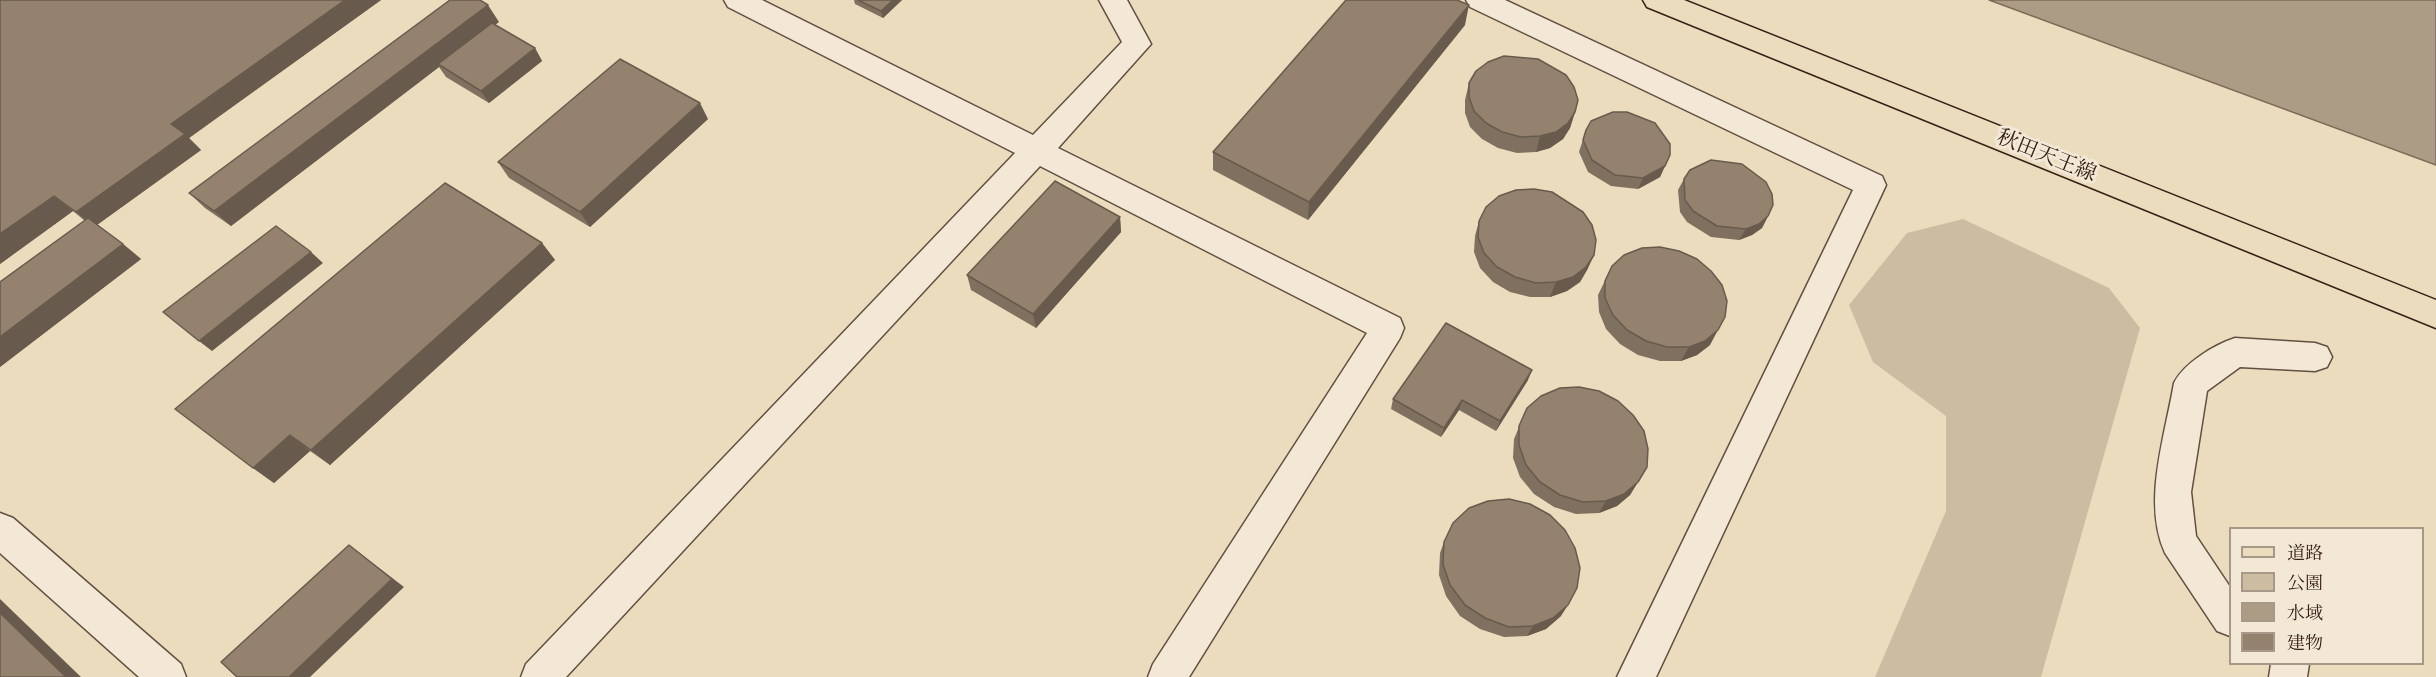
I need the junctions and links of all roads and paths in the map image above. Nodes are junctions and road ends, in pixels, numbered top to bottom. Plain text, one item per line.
1 (738, 0) edge
2 (1113, 0) edge
3 (1480, 0) edge
4 (1657, 0) edge
5 (1037, 152) junction
6 (2436, 314) edge
7 (2315, 357) dead end
8 (0, 530) edge
9 (2229, 617) edge
10 (167, 677) edge
11 (540, 677) edge
12 (1167, 677) edge
13 (1636, 677) edge

1 - 5 lane
2 - 5 lane
3 - 13 lane
4 - 6 main road, 秋田天王線
5 - 11 lane
5 - 12 lane
7 - 9 lane
8 - 10 lane

